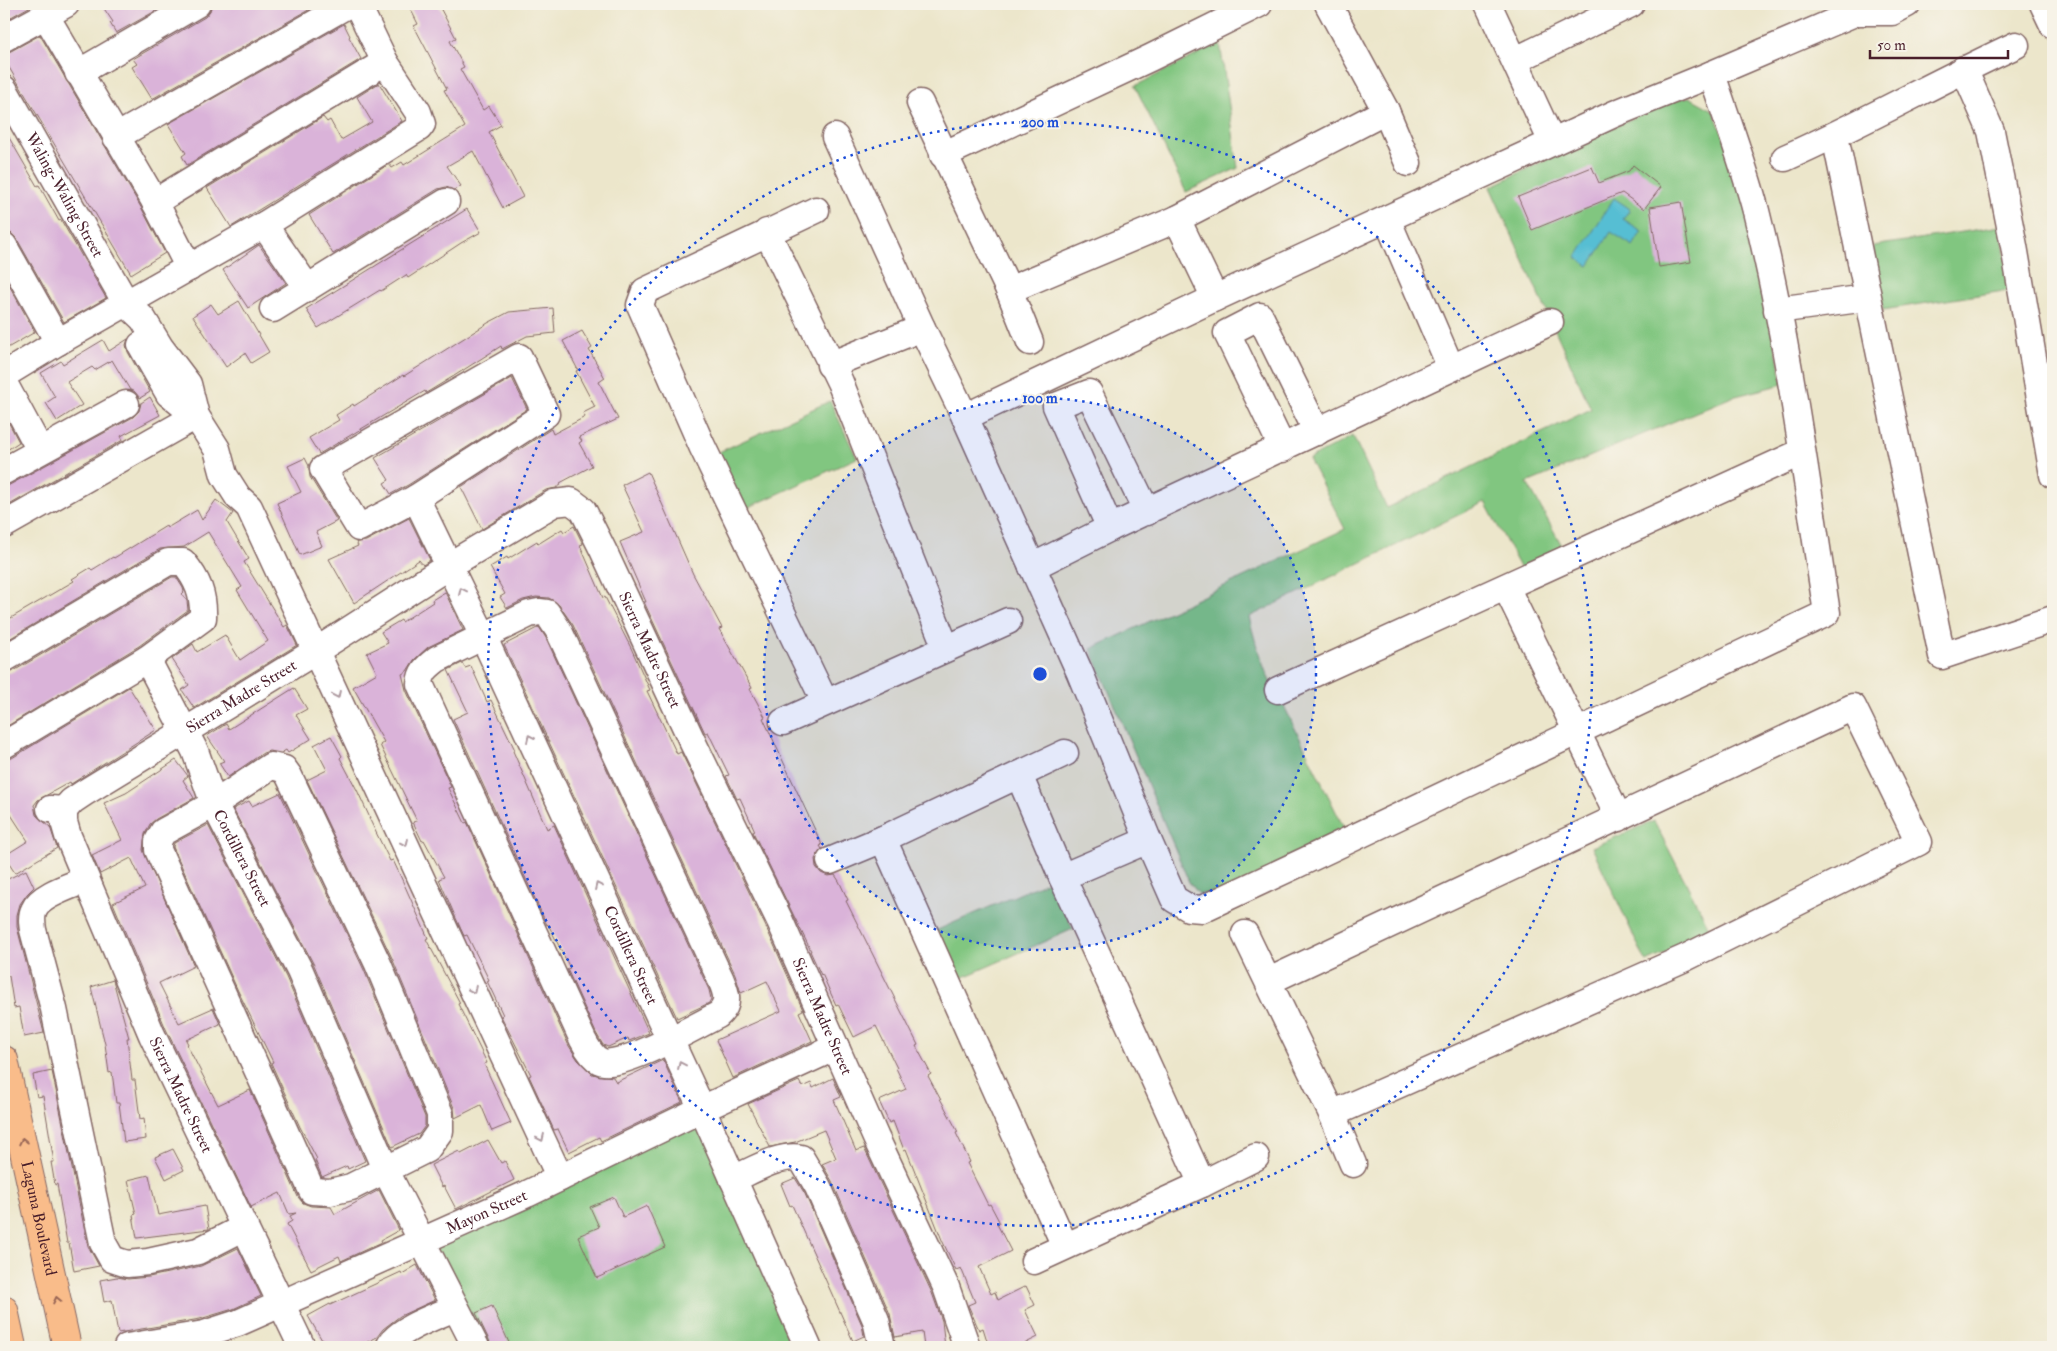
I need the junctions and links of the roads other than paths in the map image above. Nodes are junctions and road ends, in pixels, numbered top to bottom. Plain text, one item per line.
1 (197, 4) edge
2 (349, 4) edge
3 (357, 4) edge
4 (1259, 4) edge
5 (1328, 4) edge
6 (1488, 4) edge
7 (1631, 4) edge
8 (1907, 4) edge
9 (2042, 4) edge
10 (1860, 8) edge
11 (56, 10) edge
12 (2053, 25) edge
13 (4, 38) edge
14 (2016, 45) dead end
15 (1516, 60) junction
16 (385, 62) junction
17 (1964, 69) junction
18 (78, 73) junction
19 (1712, 74) junction
20 (4, 89) edge
21 (920, 104) dead end
22 (1386, 111) junction
23 (1835, 136) junction
24 (116, 137) junction
25 (835, 137) dead end
26 (1552, 142) junction
27 (943, 155) junction
28 (1785, 158) dead end
29 (1408, 163) dead end
30 (155, 202) junction
31 (446, 202) dead end
32 (816, 210) dead end
33 (1177, 219) junction
34 (1387, 219) junction
35 (264, 225) junction
36 (767, 232) junction
37 (4, 246) edge
38 (189, 268) junction
39 (307, 287) junction
40 (1009, 290) junction
41 (1215, 298) junction
42 (1867, 298) junction
43 (126, 303) junction
44 (273, 309) dead end
45 (1777, 310) junction
46 (1550, 322) dead end
47 (922, 328) junction
48 (58, 342) junction
49 (1030, 342) dead end
50 (830, 365) junction
51 (1452, 368) junction
52 (4, 375) edge
53 (4, 383) edge
54 (126, 404) dead end
55 (196, 416) junction
56 (965, 417) junction
57 (1316, 432) junction
58 (1283, 448) junction
59 (40, 450) junction
60 (1802, 452) junction
61 (4, 470) edge
62 (2053, 475) edge
63 (416, 498) junction
64 (1147, 512) junction
65 (4, 525) edge
66 (1110, 528) junction
67 (450, 565) junction
68 (1032, 567) junction
69 (1506, 587) junction
70 (2053, 619) edge
71 (1008, 621) dead end
72 (483, 636) junction
73 (946, 648) junction
74 (316, 651) junction
75 (4, 659) edge
76 (147, 660) junction
77 (1278, 690) dead end
78 (825, 702) junction
79 (782, 722) dead end
80 (1575, 731) junction
81 (185, 732) junction
82 (4, 745) edge
83 (1065, 753) dead end
84 (1019, 775) junction
85 (214, 804) junction
86 (1619, 818) junction
87 (883, 839) junction
88 (1148, 840) junction
89 (830, 861) dead end
90 (1062, 877) junction
91 (86, 880) junction
92 (1245, 934) dead end
93 (1269, 981) junction
94 (669, 1040) junction
95 (836, 1048) junction
96 (4, 1060) edge
97 (702, 1109) junction
98 (1332, 1114) junction
99 (1256, 1157) dead end
100 (1353, 1164) dead end
101 (386, 1171) junction
102 (560, 1178) junction
103 (733, 1179) junction
104 (1202, 1184) junction
105 (245, 1227) junction
106 (421, 1242) junction
107 (1065, 1246) junction
108 (1034, 1261) dead end
109 (282, 1304) junction
110 (456, 1308) junction
111 (4, 1310) edge
112 (12, 1347) edge
113 (67, 1347) edge
114 (127, 1347) edge
115 (302, 1347) edge
116 (389, 1347) edge
117 (476, 1347) edge
118 (808, 1347) edge
119 (882, 1347) edge
120 (967, 1347) edge

1 - 18 street
2 - 24 street
3 - 16 street
4 - 27 street
5 - 22 street
6 - 15 street
7 - 15 street
8 - 10 street
9 - 12 street
10 - 19 street
11 - 13 street
11 - 18 street
14 - 17 street
15 - 26 street
16 - 30 street
16 - 35 street
17 - 23 street
17 - 62 street
18 - 24 street
19 - 26 street
19 - 45 street
20 - 43 street, Waling-Waling Street
21 - 27 street
22 - 29 street
22 - 33 street
23 - 28 street
23 - 42 street
24 - 30 street
25 - 47 street
26 - 34 street
27 - 40 street
30 - 38 street
31 - 39 street
32 - 36 street
33 - 40 street
33 - 41 street
34 - 41 street
34 - 51 street
35 - 38 street
35 - 39 street
36 - 50 street
36 - 78 street
37 - 48 street
38 - 43 street
39 - 44 street
40 - 49 street
41 - 56 street
42 - 45 street
42 - 70 street
43 - 48 street
43 - 55 street, Waling-Waling Street
45 - 60 street
46 - 51 street
47 - 50 street
47 - 56 street
48 - 52 street
50 - 73 street
51 - 57 street
53 - 59 street
54 - 59 street
55 - 65 street
55 - 74 street, Waling-Waling Street
56 - 68 street
57 - 58 street
57 - 58 street
58 - 64 street
59 - 61 street
60 - 69 street
60 - 80 street
63 - 63 street
63 - 67 street, Cordillera Street
64 - 66 street
64 - 66 street
66 - 68 street
72 -> 67 street, Cordillera Street
67 - 74 street, Sierra Madre Street
67 - 95 street, Sierra Madre Street
68 - 88 street
69 - 77 street
69 - 80 street
71 - 73 street
94 -> 72 street, Cordillera Street
72 - 94 street
72 - 94 street
73 - 78 street
74 - 81 street, Sierra Madre Street
74 -> 102 street, Waling-Waling Street
75 - 76 street
76 - 81 street, Cordillera Street
76 - 82 street
78 - 79 street
80 - 86 street
80 - 88 street
81 - 85 street, Cordillera Street
81 - 91 street, Sierra Madre Street
83 - 84 street
84 - 87 street
84 - 90 street
85 - 101 street, Cordillera Street
85 - 101 street
85 - 101 street
86 - 93 street
86 - 98 street
87 - 89 street
87 - 107 street
88 - 90 street
90 - 104 street
91 - 105 street, Sierra Madre Street
91 - 105 street
92 - 93 street
93 - 98 street
97 -> 94 street, Cordillera Street
95 - 97 street, Mayon Street
95 - 120 street, Sierra Madre Street
113 -> 96 main road, Laguna Boulevard
97 - 102 street, Mayon Street
97 - 103 street, Cordillera Street
98 - 100 street
99 - 104 street
101 - 106 street, Cordillera Street
102 - 106 street, Mayon Street
103 - 118 street, Cordillera Street
103 - 119 street
104 - 107 street
105 - 109 street, Sierra Madre Street
106 - 109 street, Mayon Street
106 - 110 street, Cordillera Street
107 - 108 street
109 - 114 street, Mayon Street
109 - 115 street, Sierra Madre Street
110 - 116 street
110 - 117 street, Cordillera Street
111 - 112 main road

